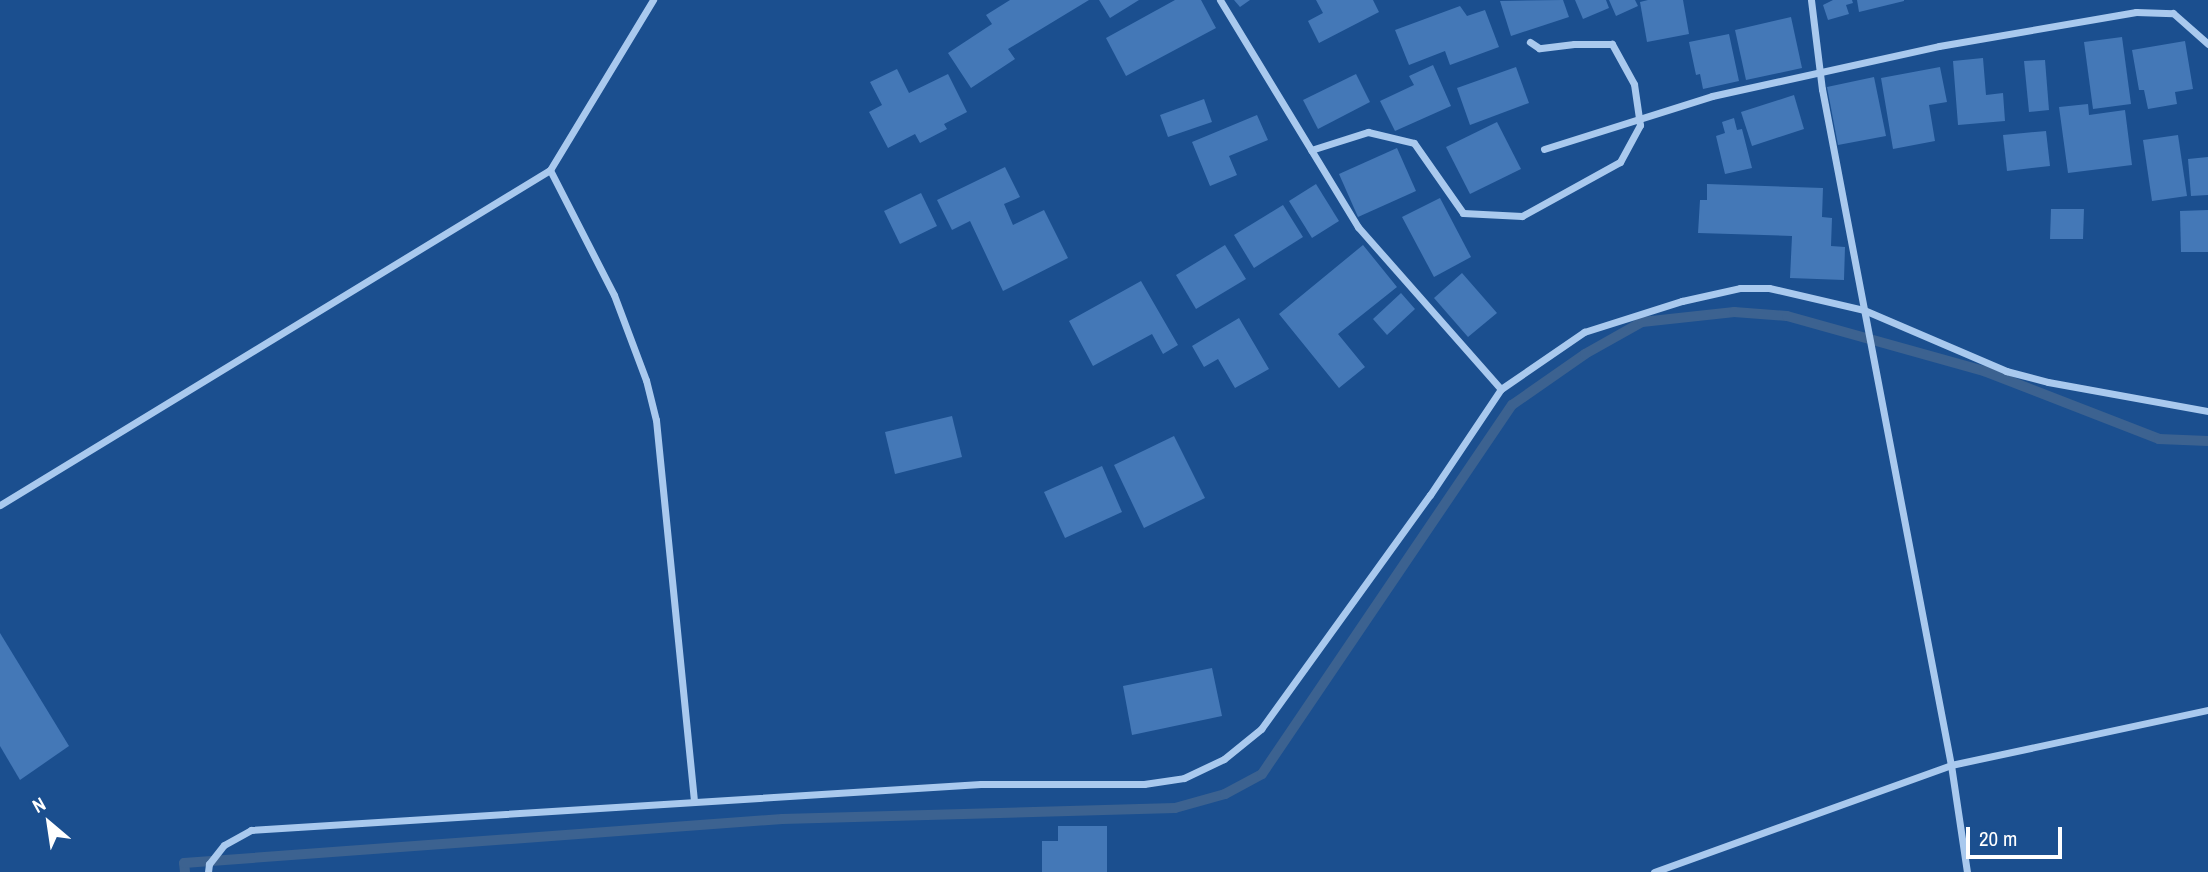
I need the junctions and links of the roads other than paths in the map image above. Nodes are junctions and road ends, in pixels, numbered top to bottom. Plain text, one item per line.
1 (653, 0) edge
2 (1220, 0) edge
3 (1811, 0) edge
4 (1530, 42) dead end
5 (2208, 44) edge
6 (1820, 73) junction
7 (1639, 118) junction
8 (1545, 149) dead end
9 (1311, 150) junction
10 (550, 170) junction
11 (1864, 310) junction
12 (1501, 388) junction
13 (2208, 411) edge
14 (0, 505) edge
15 (2208, 710) edge
16 (1951, 765) junction
17 (694, 801) junction
18 (208, 872) edge
19 (1654, 872) edge
20 (1967, 872) edge

1 - 10 street
2 - 9 street
3 - 6 street
4 - 7 street
5 - 6 street
6 - 7 street
6 - 11 street
7 - 8 street
7 - 9 street
9 - 12 street
10 - 14 street
10 - 17 street
11 - 12 street
11 - 13 street
11 - 16 street
12 - 17 street
15 - 16 street
16 - 19 street
16 - 20 street
17 - 18 street

